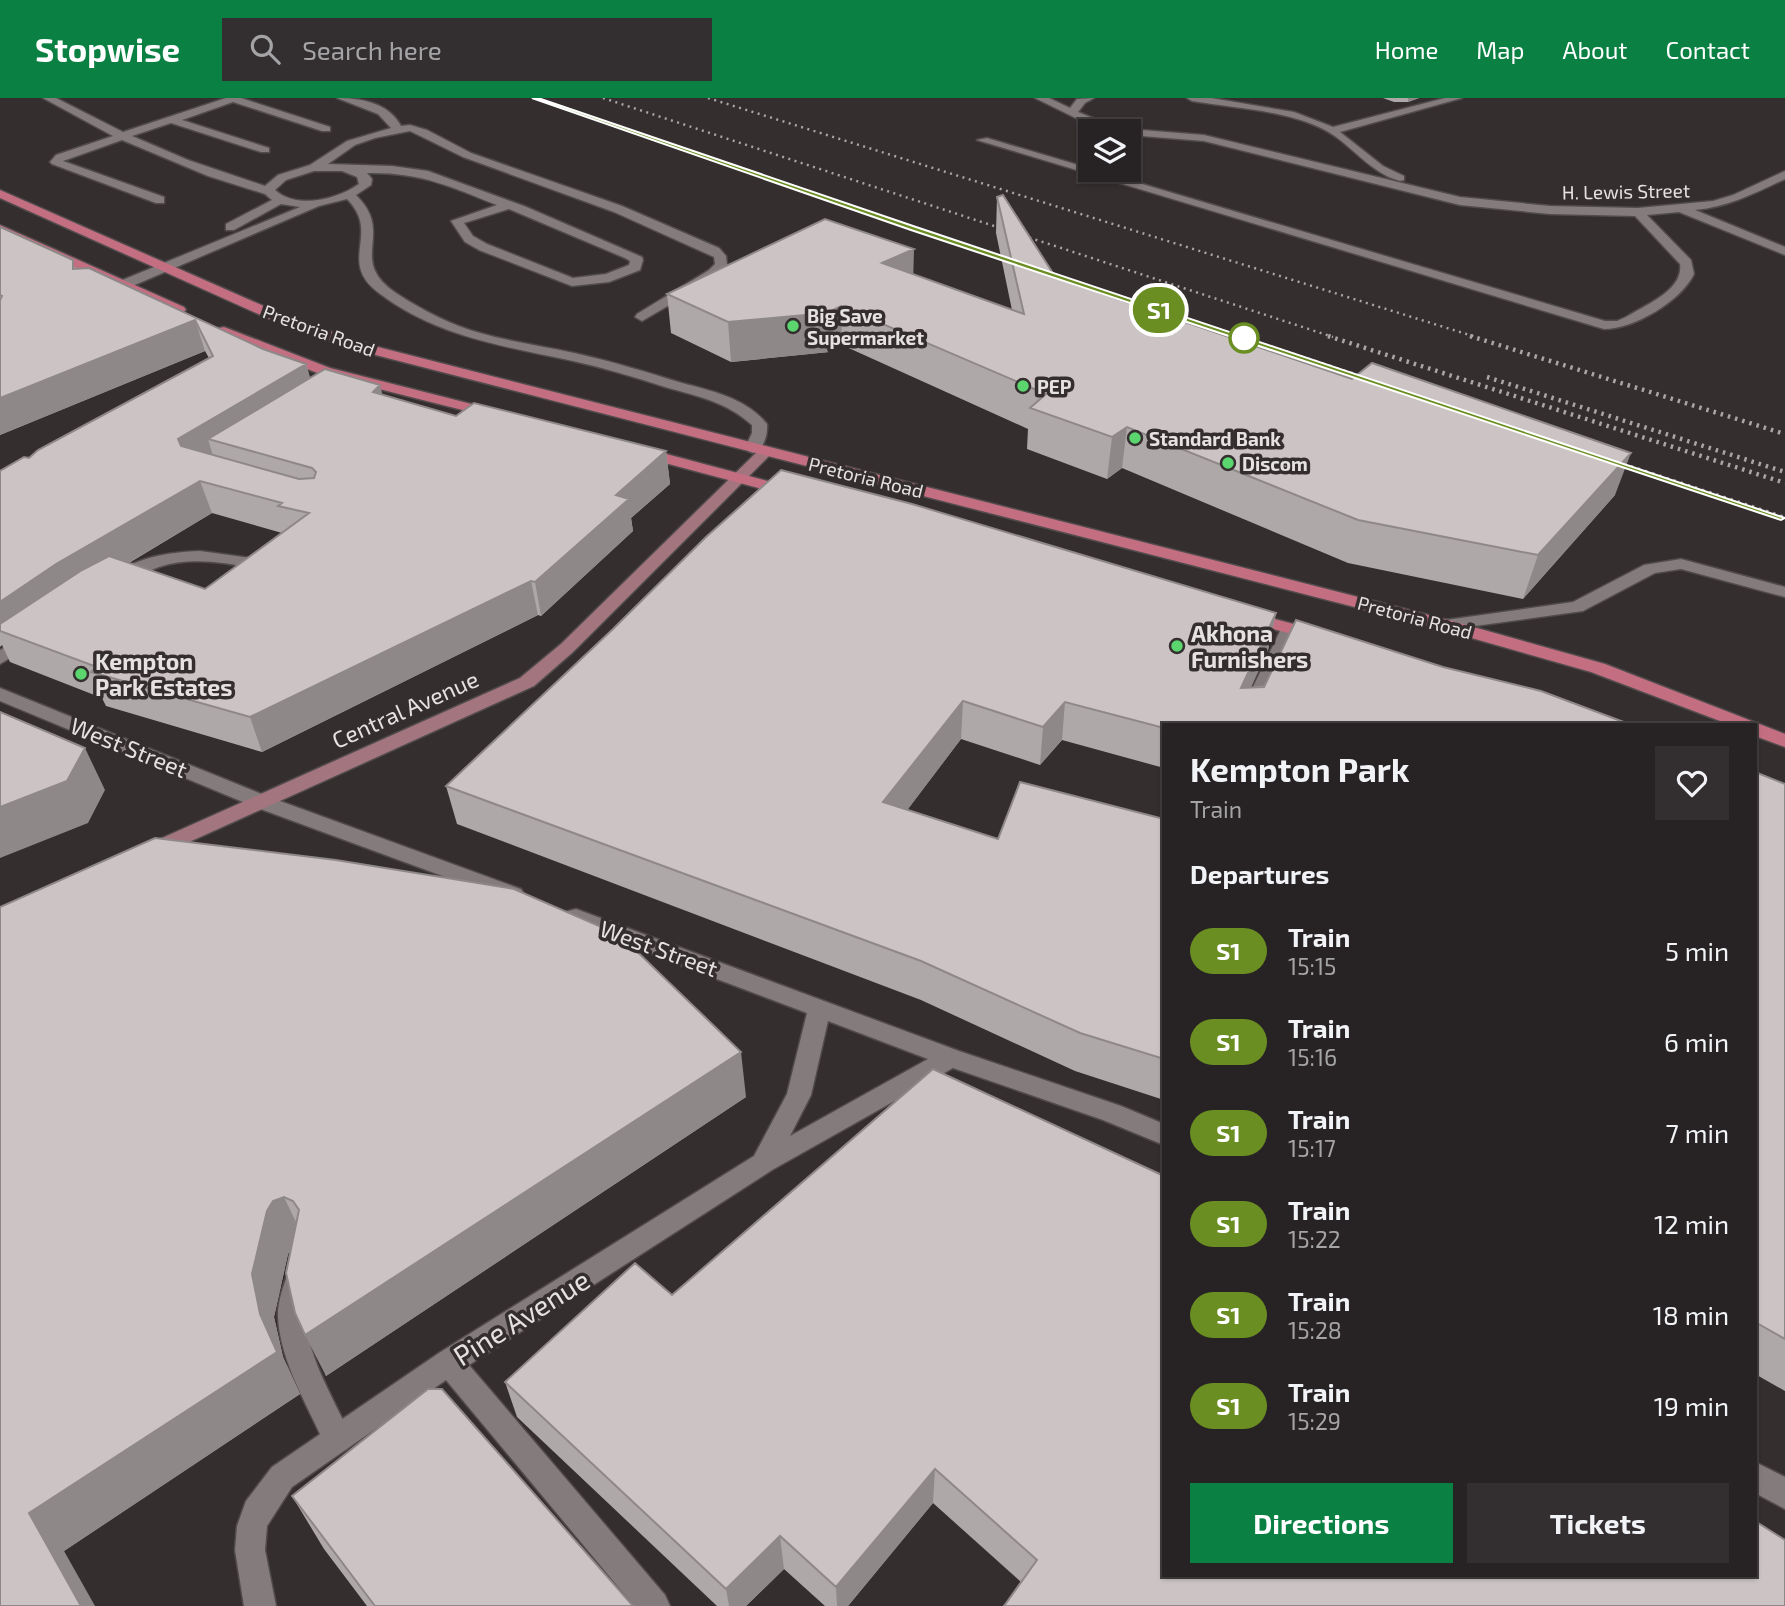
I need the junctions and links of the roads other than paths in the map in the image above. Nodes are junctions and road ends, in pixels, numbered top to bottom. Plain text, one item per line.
1 (48, 98) edge
2 (235, 98) edge
3 (342, 98) edge
4 (1040, 98) edge
5 (1089, 98) edge
6 (1192, 98) edge
7 (1457, 98) edge
8 (1072, 113) junction
9 (1083, 119) edge
10 (171, 120) junction
11 (326, 129) dead end
12 (397, 129) junction
13 (1333, 130) junction
14 (1141, 133) edge
15 (123, 136) junction
16 (983, 140) dead end
17 (265, 150) dead end
18 (314, 168) junction
19 (354, 170) junction
20 (416, 172) junction
21 (1785, 174) edge
22 (219, 175) junction
23 (287, 175) junction
24 (365, 181) junction
25 (457, 184) junction
26 (269, 191) junction
27 (0, 194) edge
28 (349, 195) junction
29 (160, 200) dead end
30 (280, 200) junction
31 (1460, 201) junction
32 (321, 202) junction
33 (509, 205) junction
34 (1684, 210) junction
35 (458, 211) junction
36 (1638, 212) junction
37 (0, 229) edge
38 (1785, 251) edge
39 (151, 260) junction
40 (168, 267) junction
41 (113, 283) junction
42 (642, 317) dead end
43 (354, 378) junction
44 (330, 392) edge
45 (505, 417) edge
46 (623, 447) edge
47 (760, 449) junction
48 (741, 478) junction
49 (808, 496) edge
50 (252, 562) edge
51 (103, 591) edge
52 (1785, 592) edge
53 (1237, 614) edge
54 (1446, 625) junction
55 (46, 628) edge
56 (1290, 629) junction
57 (1330, 639) edge
58 (0, 658) edge
59 (0, 694) edge
60 (1244, 723) edge
61 (1742, 723) edge
62 (1757, 730) edge
63 (1785, 741) edge
64 (262, 802) junction
65 (125, 863) edge
66 (535, 902) edge
67 (561, 912) edge
68 (820, 1007) junction
69 (951, 1058) junction
70 (1162, 1134) edge
71 (763, 1163) junction
72 (304, 1255) edge
73 (449, 1362) junction
74 (337, 1439) junction
75 (1757, 1477) edge
76 (1785, 1494) edge
77 (260, 1606) edge
78 (654, 1606) edge

1 - 15 street
2 - 10 street
2 - 11 street
3 - 12 street
4 - 8 street
5 - 8 street
6 - 13 street
7 - 13 street
8 - 9 street
10 - 15 street
10 - 17 street
12 - 18 street
12 - 42 street
13 - 31 street
14 - 31 street
15 - 22 street
15 - 29 street
16 - 36 street
18 - 19 street
18 - 23 street
19 - 20 street
19 - 24 street
20 - 24 street
20 - 25 street
21 - 34 street, H. Lewis Street
22 - 23 street
22 - 26 street
23 - 26 street
24 - 28 street
25 - 33 street
25 - 35 street
26 - 30 street
27 - 39 main road, Pretoria Road
28 - 32 street
28 - 47 street
30 - 32 street
30 - 39 street
31 - 36 street, H. Lewis Street
32 - 40 street
33 - 35 street
33 - 35 street
34 - 36 street, H. Lewis Street
34 - 38 street
37 - 41 main road, Pretoria Road
39 - 40 main road, Pretoria Road
39 - 41 street
40 - 41 street
40 - 47 main road, Pretoria Road
41 - 43 main road, Pretoria Road
43 - 44 street
43 - 45 main road, Pretoria Road
46 - 48 main road, Pretoria Road
47 - 48 main road, Central Avenue
47 - 54 main road, Pretoria Road
48 - 49 main road, Pretoria Road
48 - 64 main road, Central Avenue
50 - 51 street
52 - 54 street
53 - 56 main road
54 - 61 main road, Pretoria Road
55 - 58 street
56 - 57 main road
56 - 60 street
59 - 64 street, West Street
62 - 63 main road
64 - 65 main road, Central Avenue
64 - 66 street, West Street
67 - 68 street, West Street
68 - 69 street, West Street
68 - 71 street, Pine Avenue
69 - 70 street, West Street
69 - 71 street, Pine Avenue
71 - 73 street, Pine Avenue
72 - 74 street
73 - 74 street, Pine Avenue
73 - 78 street
74 - 77 street, Pine Avenue
75 - 76 street

